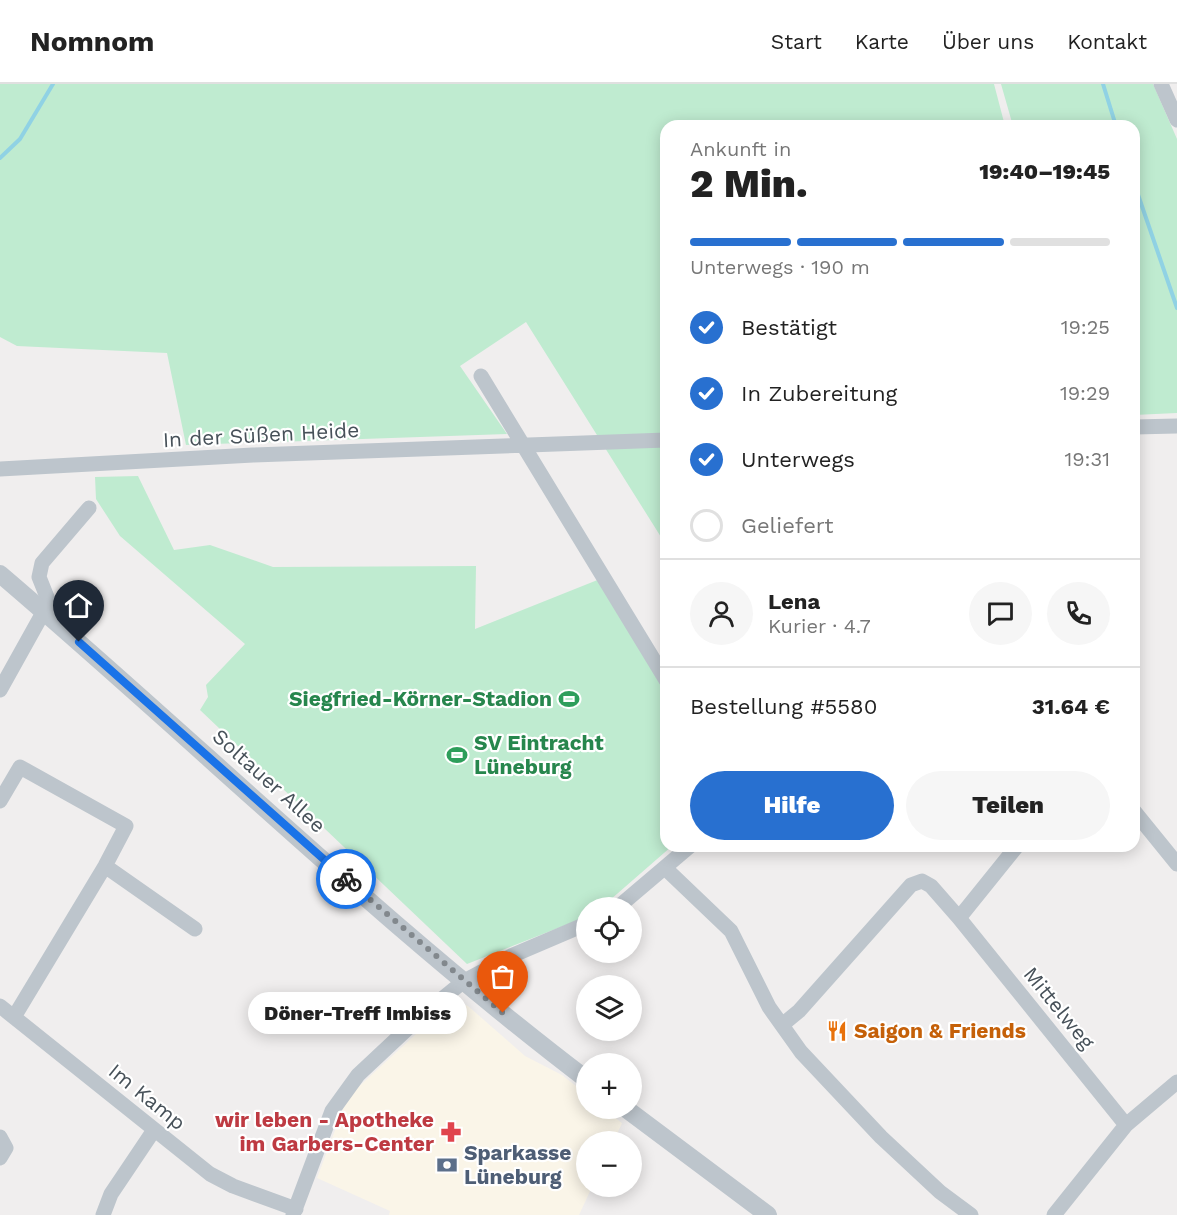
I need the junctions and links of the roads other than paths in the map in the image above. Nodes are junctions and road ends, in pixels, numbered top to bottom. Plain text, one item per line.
1 (1162, 84) edge
2 (1177, 120) edge
3 (482, 376) dead end
4 (1177, 426) edge
5 (1140, 427) edge
6 (660, 440) edge
7 (524, 445) junction
8 (0, 469) edge
9 (89, 508) dead end
10 (0, 574) edge
11 (46, 613) junction
12 (660, 671) edge
13 (0, 690) edge
14 (0, 801) edge
15 (1140, 818) edge
16 (683, 852) edge
17 (1012, 852) edge
18 (1177, 864) edge
19 (105, 866) junction
20 (665, 868) junction
21 (630, 897) edge
22 (959, 918) junction
23 (576, 928) edge
24 (195, 929) dead end
25 (464, 981) junction
26 (0, 1006) edge
27 (14, 1017) junction
28 (782, 1025) junction
29 (576, 1071) edge
30 (1177, 1082) edge
31 (640, 1119) edge
32 (1126, 1125) junction
33 (154, 1130) junction
34 (0, 1137) edge
35 (0, 1158) edge
36 (294, 1212) edge
37 (103, 1215) edge
38 (768, 1215) edge
39 (971, 1215) edge
40 (1054, 1215) edge

1 - 2 street
3 - 7 street
4 - 5 street
6 - 7 street, In der Süßen Heide
7 - 8 street, In der Süßen Heide
7 - 12 street
9 - 11 street
10 - 11 street, Soltauer Allee
11 - 13 street
11 - 25 street, Soltauer Allee
14 - 19 street
15 - 18 street
16 - 20 street
17 - 22 street
19 - 24 street
19 - 27 street
20 - 21 street
20 - 28 street
22 - 28 street, Mittelweg
22 - 32 street, Mittelweg
23 - 25 street
25 - 29 street, Soltauer Allee
25 - 36 street
26 - 27 street, Im Kamp
27 - 33 street, Im Kamp
28 - 39 street
30 - 32 street
31 - 38 street
32 - 40 street
33 - 36 street, Im Kamp
33 - 37 street
34 - 35 street

